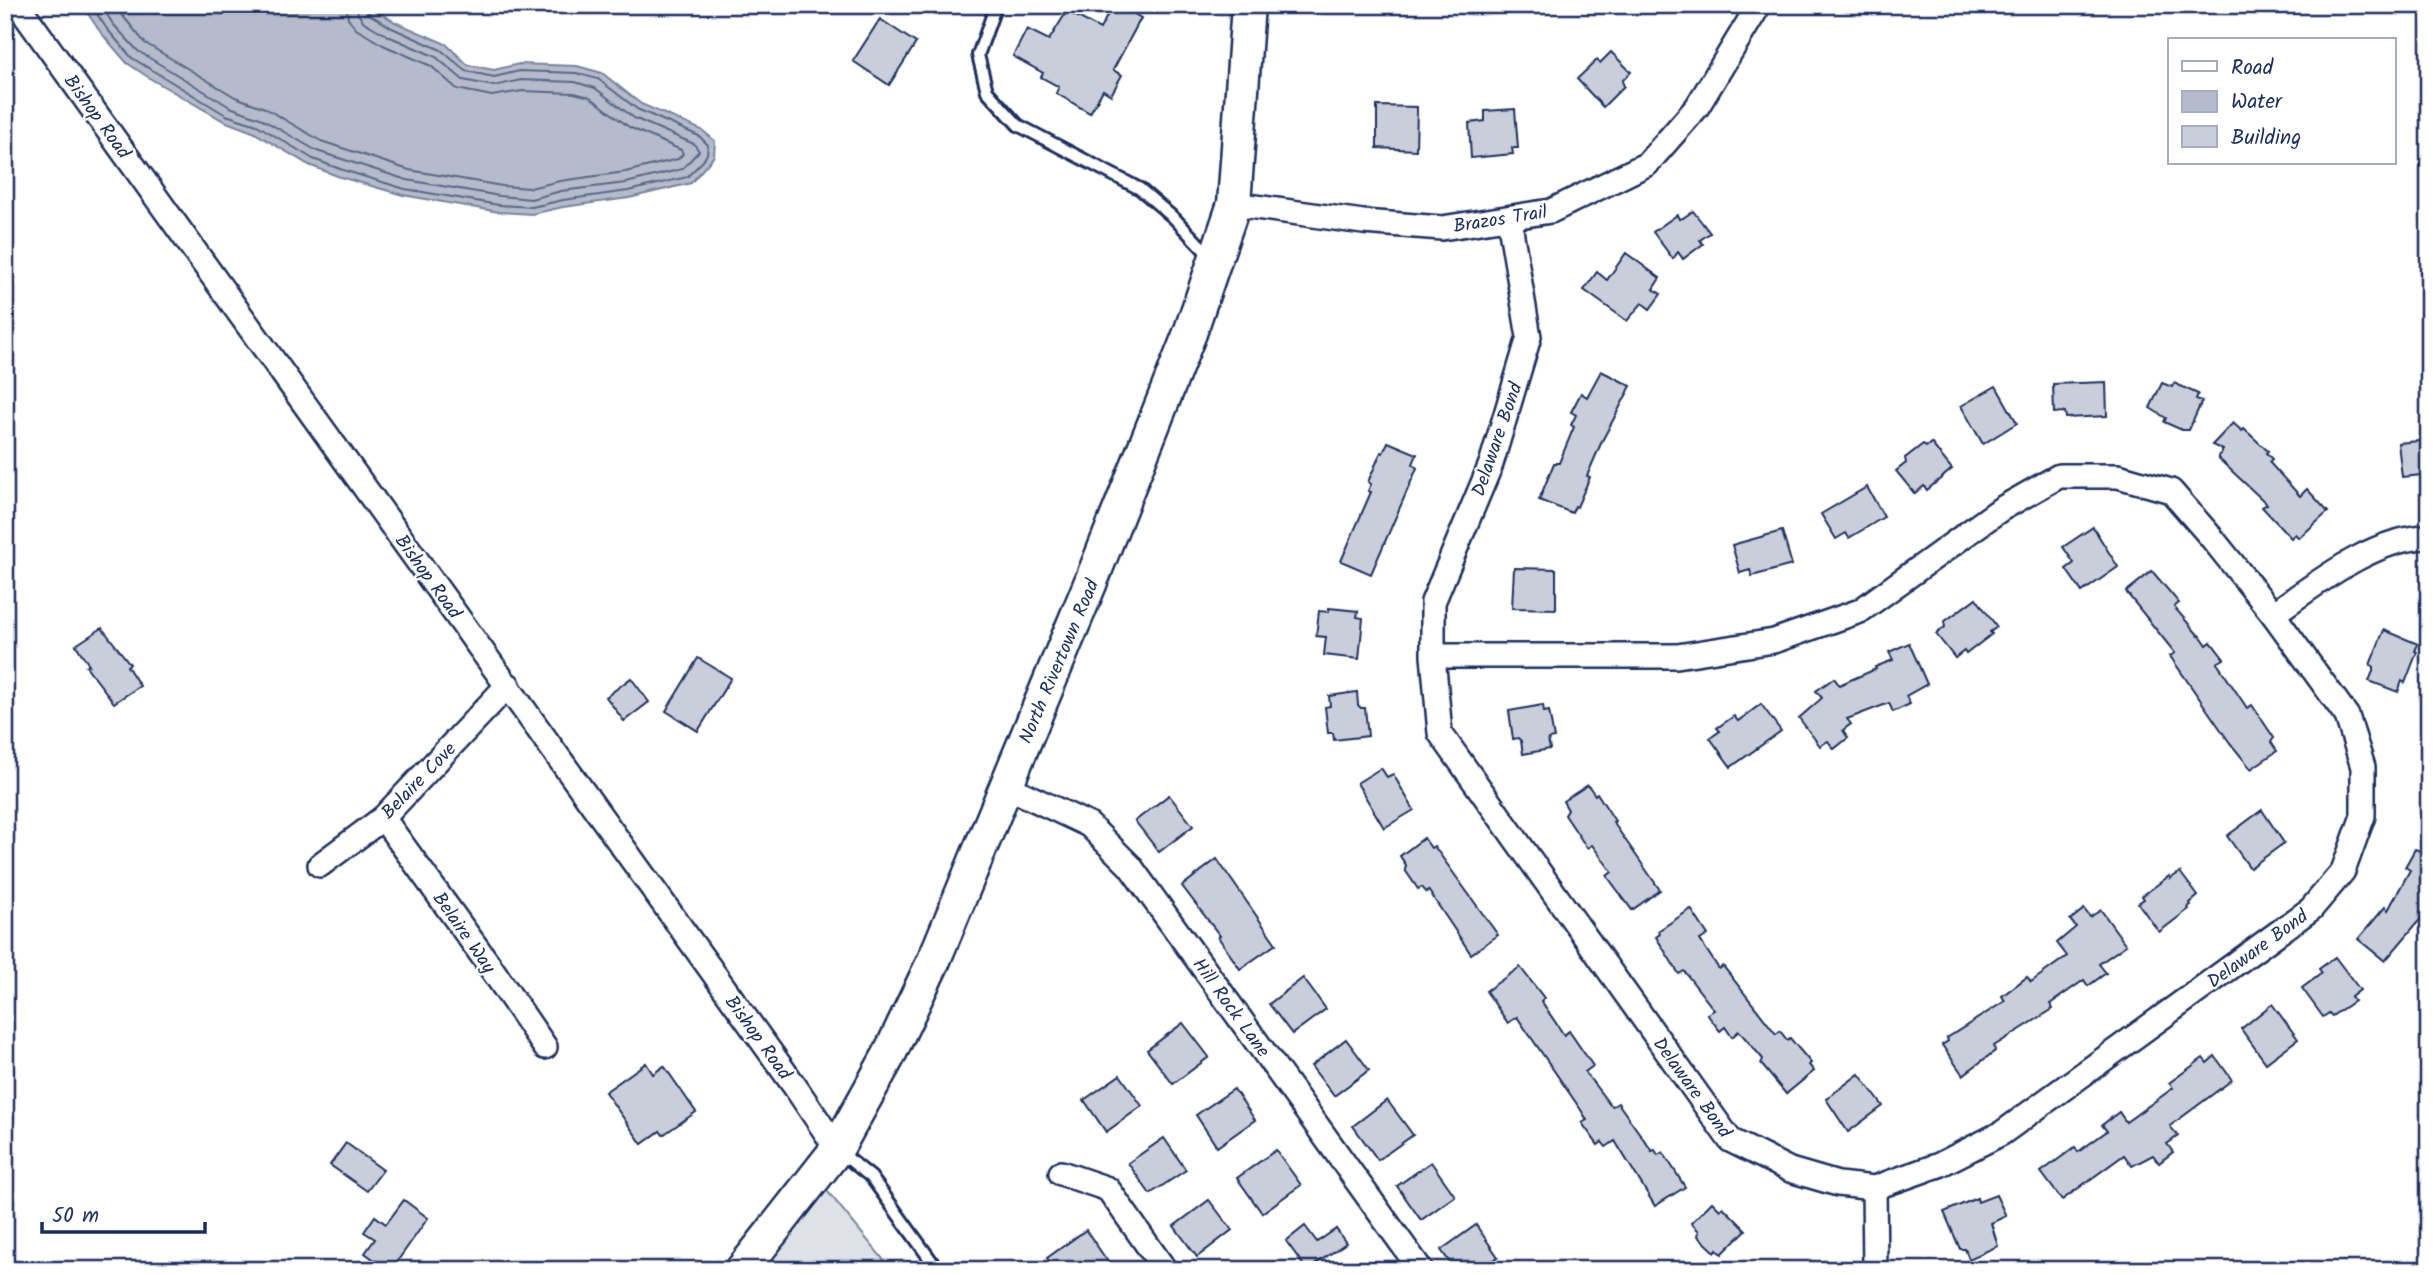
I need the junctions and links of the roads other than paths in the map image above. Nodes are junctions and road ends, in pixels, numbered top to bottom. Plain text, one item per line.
1 (18, 5) edge
2 (996, 5) edge
3 (1248, 5) edge
4 (1759, 5) edge
5 (1234, 204) junction
6 (1508, 218) junction
7 (1214, 260) junction
8 (2429, 537) edge
9 (2273, 614) junction
10 (1433, 656) junction
11 (508, 685) junction
12 (1006, 786) junction
13 (383, 818) junction
14 (320, 865) dead end
15 (545, 1047) dead end
16 (837, 1149) junction
17 (1061, 1173) dead end
18 (1874, 1188) junction
19 (743, 1270) edge
20 (938, 1270) edge
21 (1165, 1270) edge
22 (1421, 1270) edge
23 (1875, 1270) edge

1 - 11 street, Bishop Road
2 - 7 lane
3 - 5 street, North Rivertown Road
4 - 6 street, Brazos Trail
5 - 6 street, Brazos Trail
5 - 7 street, North Rivertown Road
6 - 10 street, Delaware Bond
7 - 12 street, North Rivertown Road
8 - 9 street
9 - 10 street, Delaware Bond
9 - 18 street, Delaware Bond
10 - 18 street, Delaware Bond
11 - 13 street, Belaire Cove
11 - 16 street, Bishop Road
12 - 16 street, North Rivertown Road
12 - 22 street, Hill Rock Lane
13 - 14 street, Belaire Cove
13 - 15 street, Belaire Way
16 - 19 street, North Rivertown Road
16 - 20 lane
17 - 21 street
18 - 23 street

